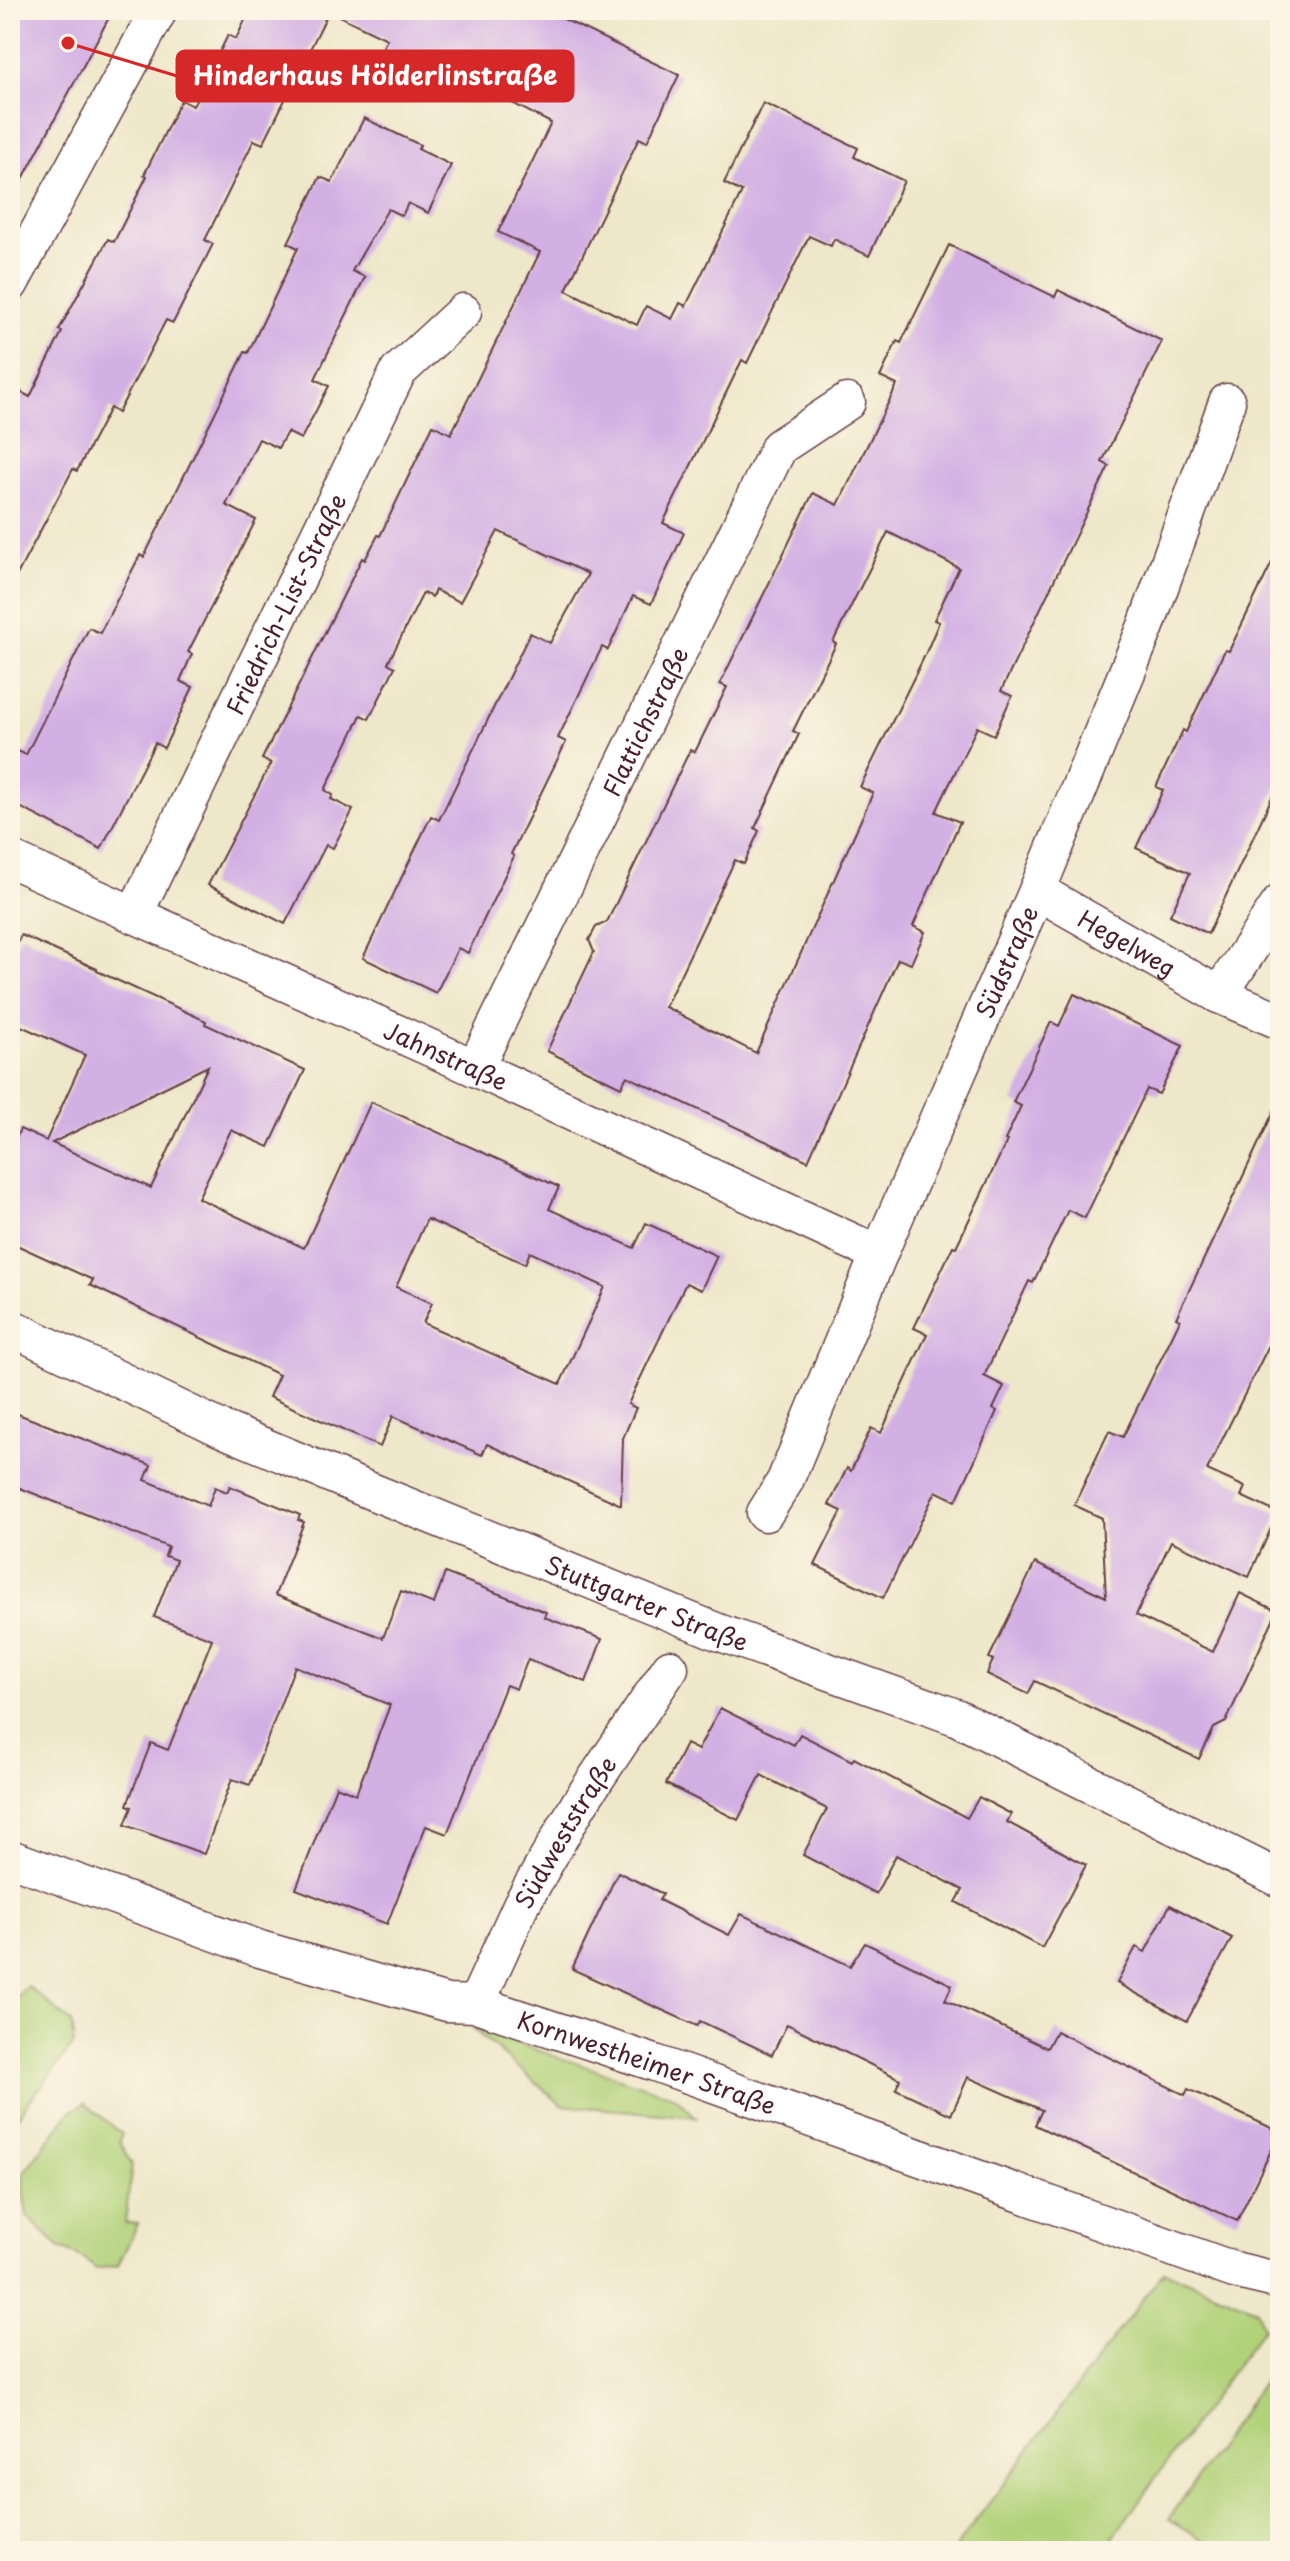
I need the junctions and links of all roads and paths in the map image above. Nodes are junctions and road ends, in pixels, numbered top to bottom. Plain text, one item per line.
1 (159, 10) edge
2 (10, 284) edge
3 (463, 312) dead end
4 (847, 402) dead end
5 (1227, 402) dead end
6 (10, 859) edge
7 (1037, 891) junction
8 (1280, 903) edge
9 (134, 915) junction
10 (1219, 995) junction
11 (1280, 1021) edge
12 (475, 1068) junction
13 (879, 1254) junction
14 (10, 1327) edge
15 (765, 1513) dead end
16 (670, 1668) dead end
17 (10, 1858) edge
18 (1276, 1867) edge
19 (476, 2004) junction
20 (1280, 2281) edge

1 - 2 street
3 - 9 street, Friedrich-List-Straße
4 - 12 street, Flattichstraße
5 - 7 street, Südstraße
6 - 9 street, Jahnstraße
7 - 10 street, Hegelweg
7 - 13 street, Südstraße
8 - 10 street
9 - 12 street, Jahnstraße
10 - 11 street, Hegelweg
12 - 13 street, Jahnstraße
13 - 15 street, Südstraße
14 - 18 street, Stuttgarter Straße
16 - 19 street, Südweststraße
17 - 19 street, Kornwestheimer Straße
19 - 20 street, Kornwestheimer Straße

